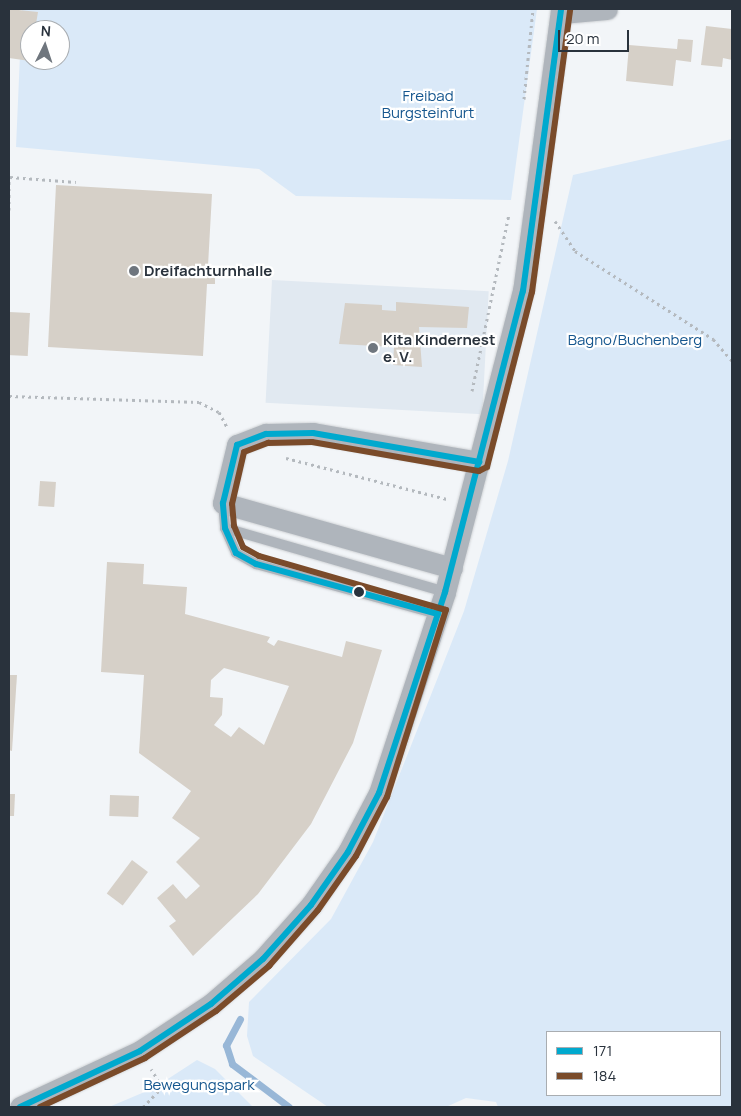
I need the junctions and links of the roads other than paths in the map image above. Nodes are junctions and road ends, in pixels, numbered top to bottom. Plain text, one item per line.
1 (607, 9) edge
2 (561, 11) edge
3 (480, 462) junction
4 (224, 503) junction
5 (225, 528) junction
6 (452, 568) junction
7 (445, 592) junction
8 (438, 614) junction
9 (20, 1107) edge

1 - 2 street
2 - 3 street
3 - 4 street
3 - 6 street
4 - 5 lane
4 - 6 street
5 - 7 lane
5 - 8 lane
6 - 7 street
7 - 8 street
8 - 9 street

